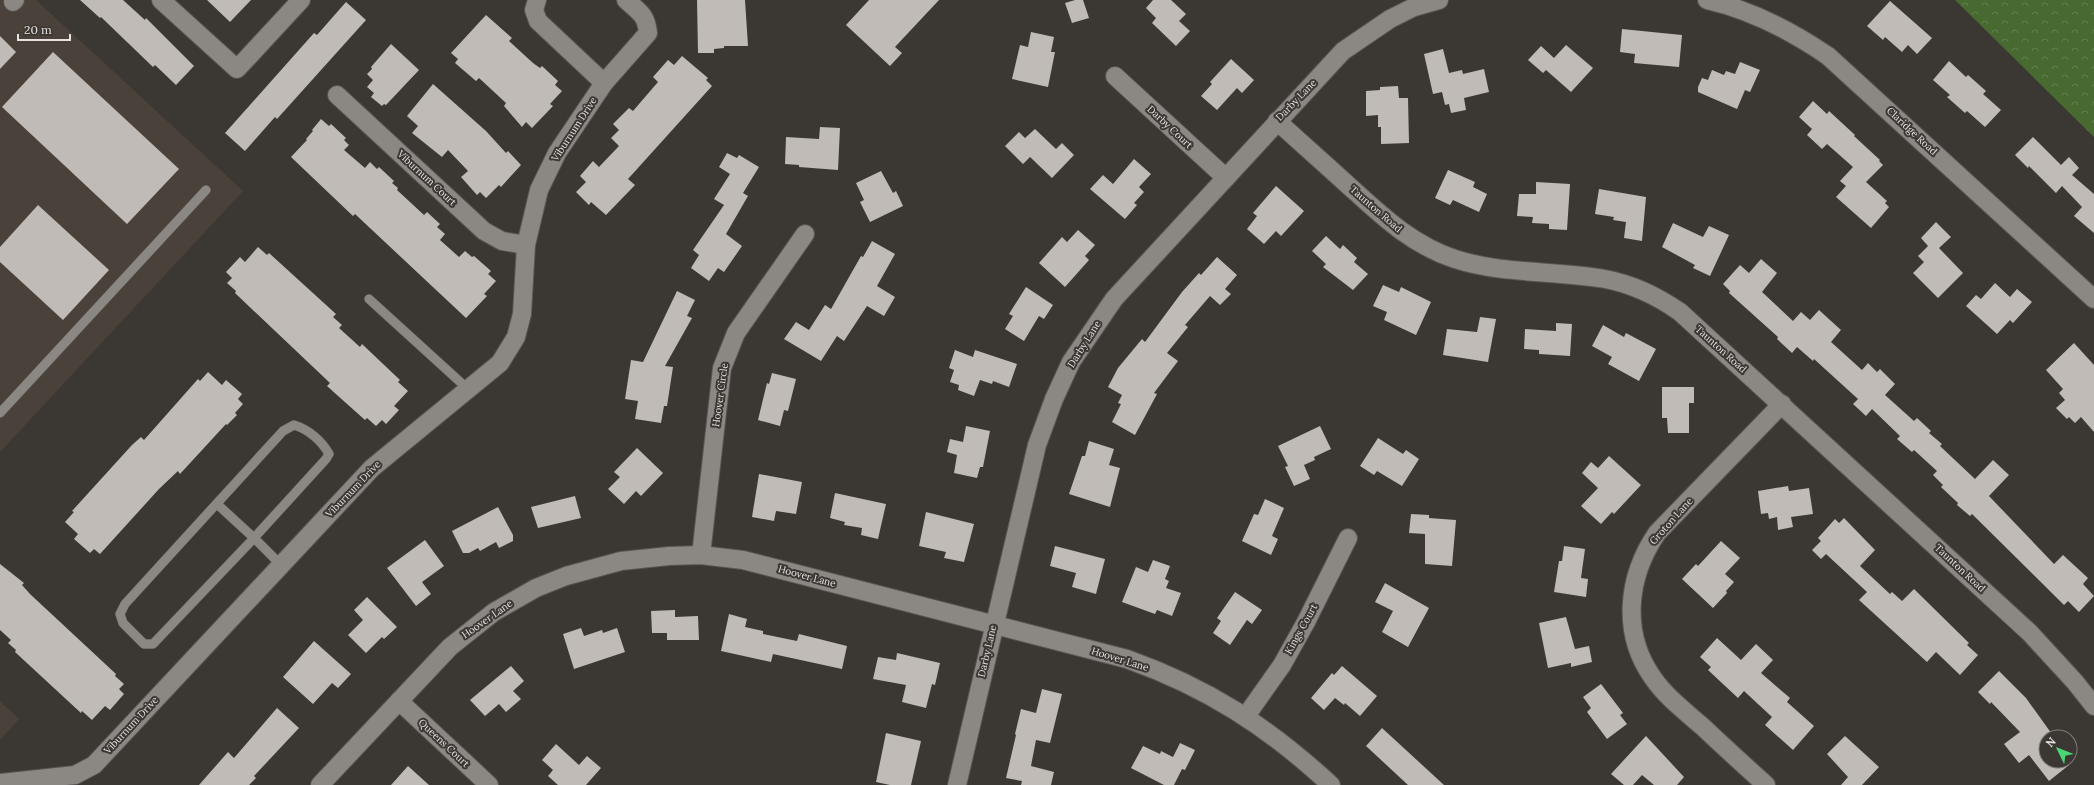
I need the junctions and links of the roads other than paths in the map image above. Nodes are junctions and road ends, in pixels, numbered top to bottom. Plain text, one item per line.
1 (161, 0) edge
2 (302, 0) edge
3 (537, 0) edge
4 (626, 0) edge
5 (1439, 0) edge
6 (1707, 0) edge
7 (1397, 6) edge
8 (1115, 76) dead end
9 (604, 83) junction
10 (337, 95) dead end
11 (1277, 121) junction
12 (1226, 178) junction
13 (206, 190) dead end
14 (805, 234) dead end
15 (526, 245) junction
16 (369, 299) dead end
17 (2094, 299) edge
18 (469, 390) junction
19 (1782, 404) junction
20 (0, 412) edge
21 (217, 504) junction
22 (254, 538) junction
23 (1348, 538) dead end
24 (701, 555) junction
25 (281, 565) junction
26 (993, 624) junction
27 (399, 701) junction
28 (2094, 706) edge
29 (1246, 716) junction
30 (0, 783) edge
31 (320, 785) edge
32 (489, 785) edge
33 (958, 785) edge
34 (1331, 785) edge
35 (1766, 785) edge

1 - 2 street
3 - 9 street
4 - 9 street, Viburnum Drive
5 - 7 street
6 - 17 street, Claridge Road
7 - 11 street, Darby Lane
8 - 12 street, Darby Court
9 - 15 street, Viburnum Drive
10 - 15 street, Viburnum Court
11 - 12 street, Darby Lane
11 - 19 street, Taunton Road
12 - 26 street, Darby Lane
13 - 20 lane
14 - 24 street, Hoover Circle
15 - 18 street, Viburnum Drive
16 - 18 lane
18 - 25 street, Viburnum Drive
19 - 28 street, Taunton Road
19 - 35 street, Groton Lane
21 - 22 lane
21 - 22 lane
21 - 22 lane
22 - 25 lane
23 - 29 street, Kings Court
24 - 26 street, Hoover Lane
24 - 27 street, Hoover Lane
25 - 30 street, Viburnum Drive
26 - 29 street, Hoover Lane
26 - 33 street, Darby Lane
27 - 31 street, Hoover Lane
27 - 32 street, Queens Court
29 - 34 street, Hoover Lane

